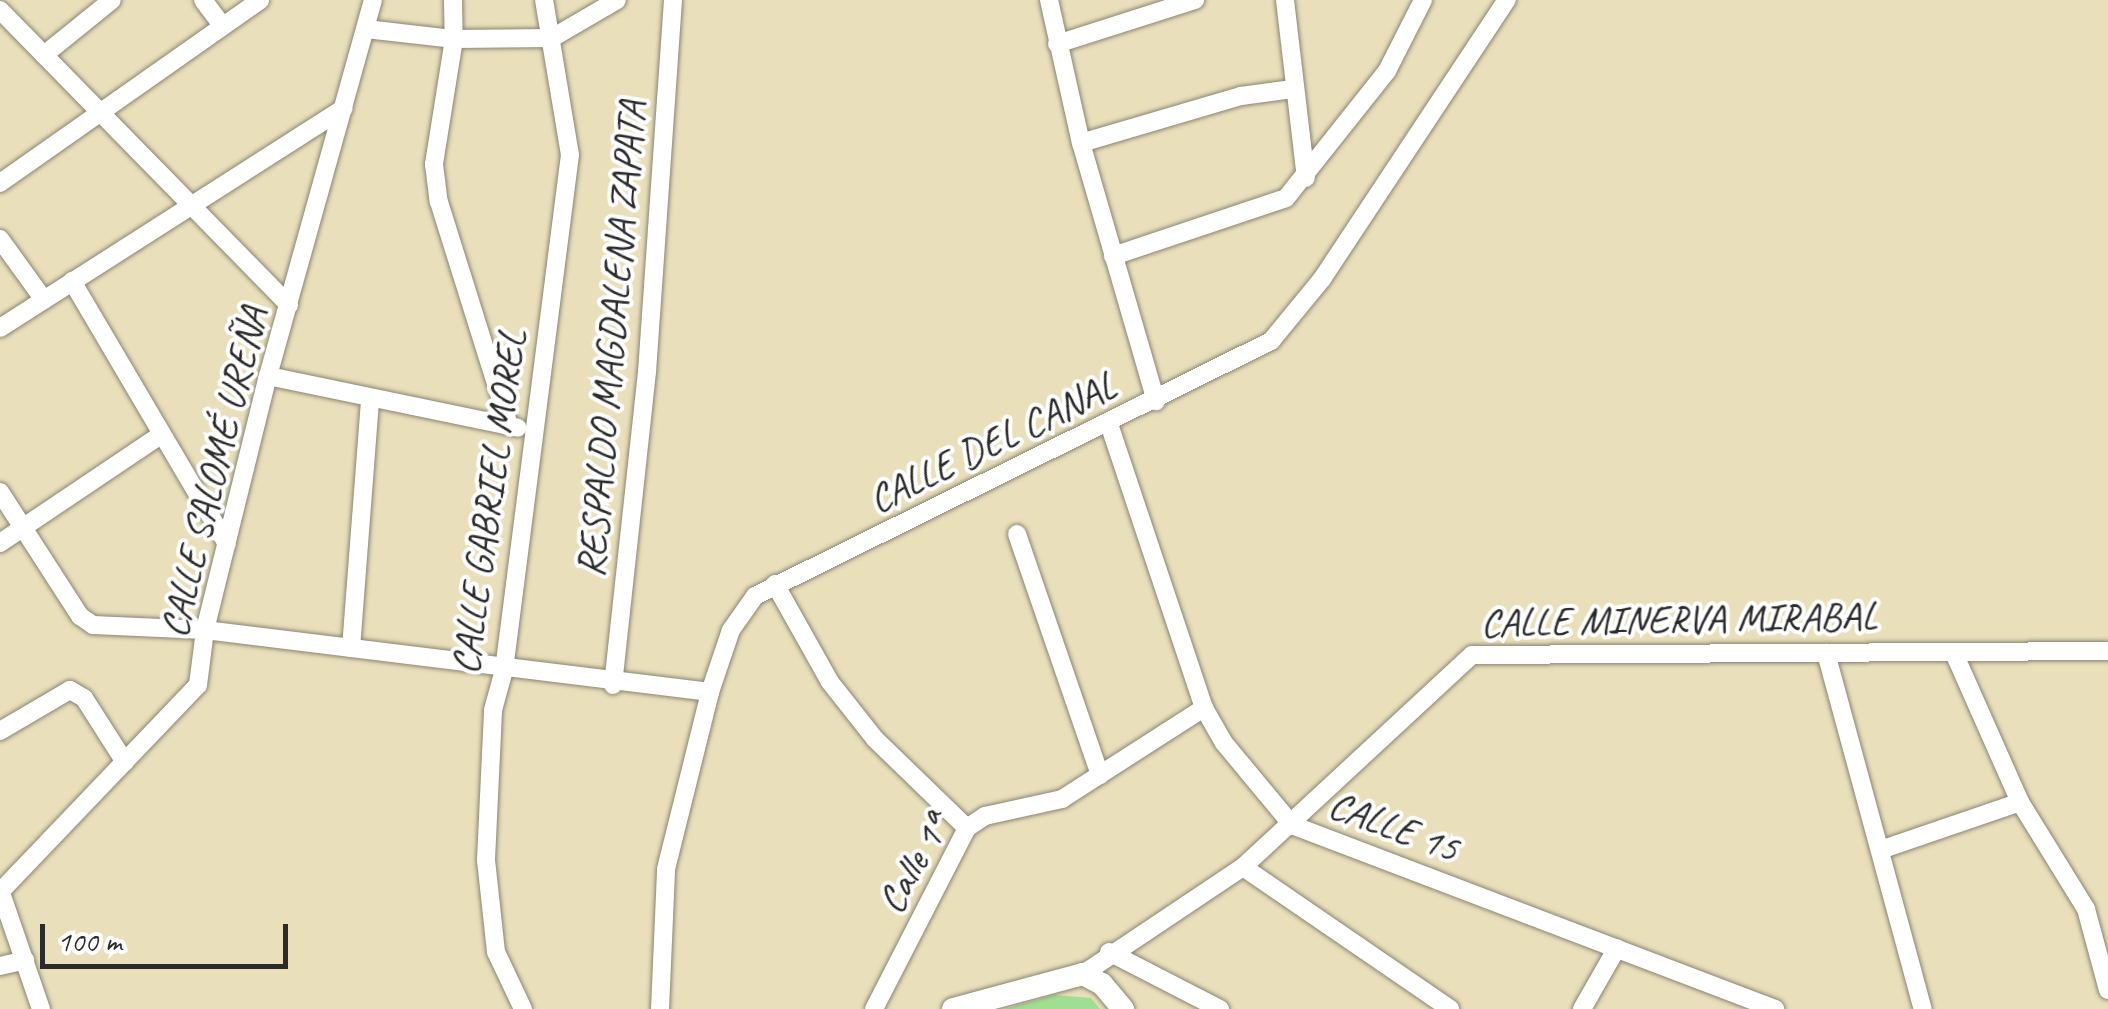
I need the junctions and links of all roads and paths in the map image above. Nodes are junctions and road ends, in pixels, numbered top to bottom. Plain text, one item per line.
1 (112, 0) edge
2 (204, 0) edge
3 (260, 0) edge
4 (372, 0) edge
5 (452, 0) edge
6 (544, 0) edge
7 (617, 0) edge
8 (673, 0) edge
9 (1049, 0) edge
10 (1195, 0) edge
11 (1285, 0) edge
12 (1423, 0) edge
13 (1507, 0) edge
14 (0, 10) edge
15 (222, 26) junction
16 (366, 29) junction
17 (552, 38) junction
18 (454, 39) junction
19 (1057, 44) junction
20 (44, 55) junction
21 (1293, 88) junction
22 (344, 108) junction
23 (100, 112) junction
24 (1081, 144) junction
25 (1306, 178) junction
26 (0, 183) edge
27 (190, 205) junction
28 (0, 240) edge
29 (1113, 256) junction
30 (72, 282) junction
31 (44, 300) junction
32 (288, 305) junction
33 (0, 328) edge
34 (268, 376) junction
35 (370, 400) junction
36 (1156, 402) junction
37 (1109, 424) junction
38 (509, 426) junction
39 (534, 431) junction
40 (161, 436) junction
41 (0, 492) edge
42 (23, 528) junction
43 (1017, 534) dead end
44 (0, 543) edge
45 (227, 544) junction
46 (774, 584) junction
47 (204, 630) junction
48 (351, 648) junction
49 (2108, 651) edge
50 (1954, 652) junction
51 (1826, 653) junction
52 (504, 670) junction
53 (613, 685) junction
54 (710, 692) junction
55 (1204, 708) junction
56 (0, 731) edge
57 (125, 762) junction
58 (1100, 775) junction
59 (2020, 802) junction
60 (1292, 825) junction
61 (968, 828) junction
62 (1880, 850) junction
63 (1243, 867) junction
64 (0, 891) edge
65 (1617, 948) junction
66 (1109, 952) junction
67 (25, 960) junction
68 (0, 966) edge
69 (1083, 974) junction
70 (2108, 990) edge
71 (1754, 1005) edge
72 (41, 1009) edge
73 (523, 1009) edge
74 (660, 1009) edge
75 (874, 1009) edge
76 (954, 1009) edge
77 (1124, 1009) edge
78 (1220, 1009) edge
79 (1450, 1009) edge
80 (1582, 1009) edge
81 (1775, 1009) edge
82 (1924, 1009) edge

1 - 20 street
2 - 15 street
3 - 15 street
4 - 16 street, CALLE SALOMÉ UREÑA
5 - 18 street
6 - 17 street, CALLE GABRIEL MOREL
7 - 17 street
8 - 53 street, RESPALDO MAGDALENA ZAPATA
9 - 19 street
10 - 19 street
11 - 21 street
12 - 25 street
13 - 36 street, CALLE DEL CANAL
14 - 20 street
15 - 23 street
16 - 18 street
16 - 22 street, CALLE SALOMÉ UREÑA
17 - 18 street
17 - 39 street, CALLE GABRIEL MOREL
18 - 38 street
19 - 24 street
20 - 23 street
21 - 24 street
21 - 25 street
22 - 27 street
22 - 32 street, CALLE SALOMÉ UREÑA
23 - 26 street
23 - 27 street
24 - 29 street
25 - 29 street
27 - 30 street
27 - 32 street
28 - 31 street
29 - 36 street
30 - 31 street
30 - 40 street
31 - 33 street
32 - 34 street, CALLE SALOMÉ UREÑA
34 - 35 street
34 - 45 street, CALLE SALOMÉ UREÑA
35 - 38 street
35 - 48 street
36 - 37 street, CALLE DEL CANAL
37 - 46 street, CALLE DEL CANAL
37 - 55 street, CALLE 15
38 - 39 street
39 - 52 street, CALLE GABRIEL MOREL
40 - 42 street
40 - 45 street
41 - 42 street
42 - 44 street
42 - 47 street
43 - 58 street
45 - 47 street, CALLE SALOMÉ UREÑA
46 - 54 street, CALLE DEL CANAL
46 - 61 street
47 - 48 street
47 - 57 street, CALLE SALOMÉ UREÑA
48 - 52 street
49 - 50 street, CALLE MINERVA MIRABAL
50 - 51 street, CALLE MINERVA MIRABAL
50 - 59 street
51 - 60 street, CALLE MINERVA MIRABAL
51 - 62 street
52 - 53 street
52 - 73 street, CALLE GABRIEL MOREL
53 - 54 street
54 - 74 street, CALLE DEL CANAL
55 - 58 street, Calle 1ª
55 - 60 street, CALLE 15
56 - 57 street
57 - 64 street, CALLE SALOMÉ UREÑA
58 - 61 street, Calle 1ª
59 - 62 street
59 - 70 street
60 - 63 street, CALLE MINERVA MIRABAL
60 - 65 street, CALLE 15
61 - 75 street, Calle 1ª
62 - 82 street
63 - 66 street, CALLE MINERVA MIRABAL
63 - 79 street
64 - 67 street
65 - 71 street, CALLE 15
65 - 80 street
66 - 69 street, CALLE MINERVA MIRABAL
66 - 78 street
67 - 68 street
67 - 72 street
69 - 76 street, CALLE MINERVA MIRABAL
69 - 77 street
71 - 81 street, CALLE 15

